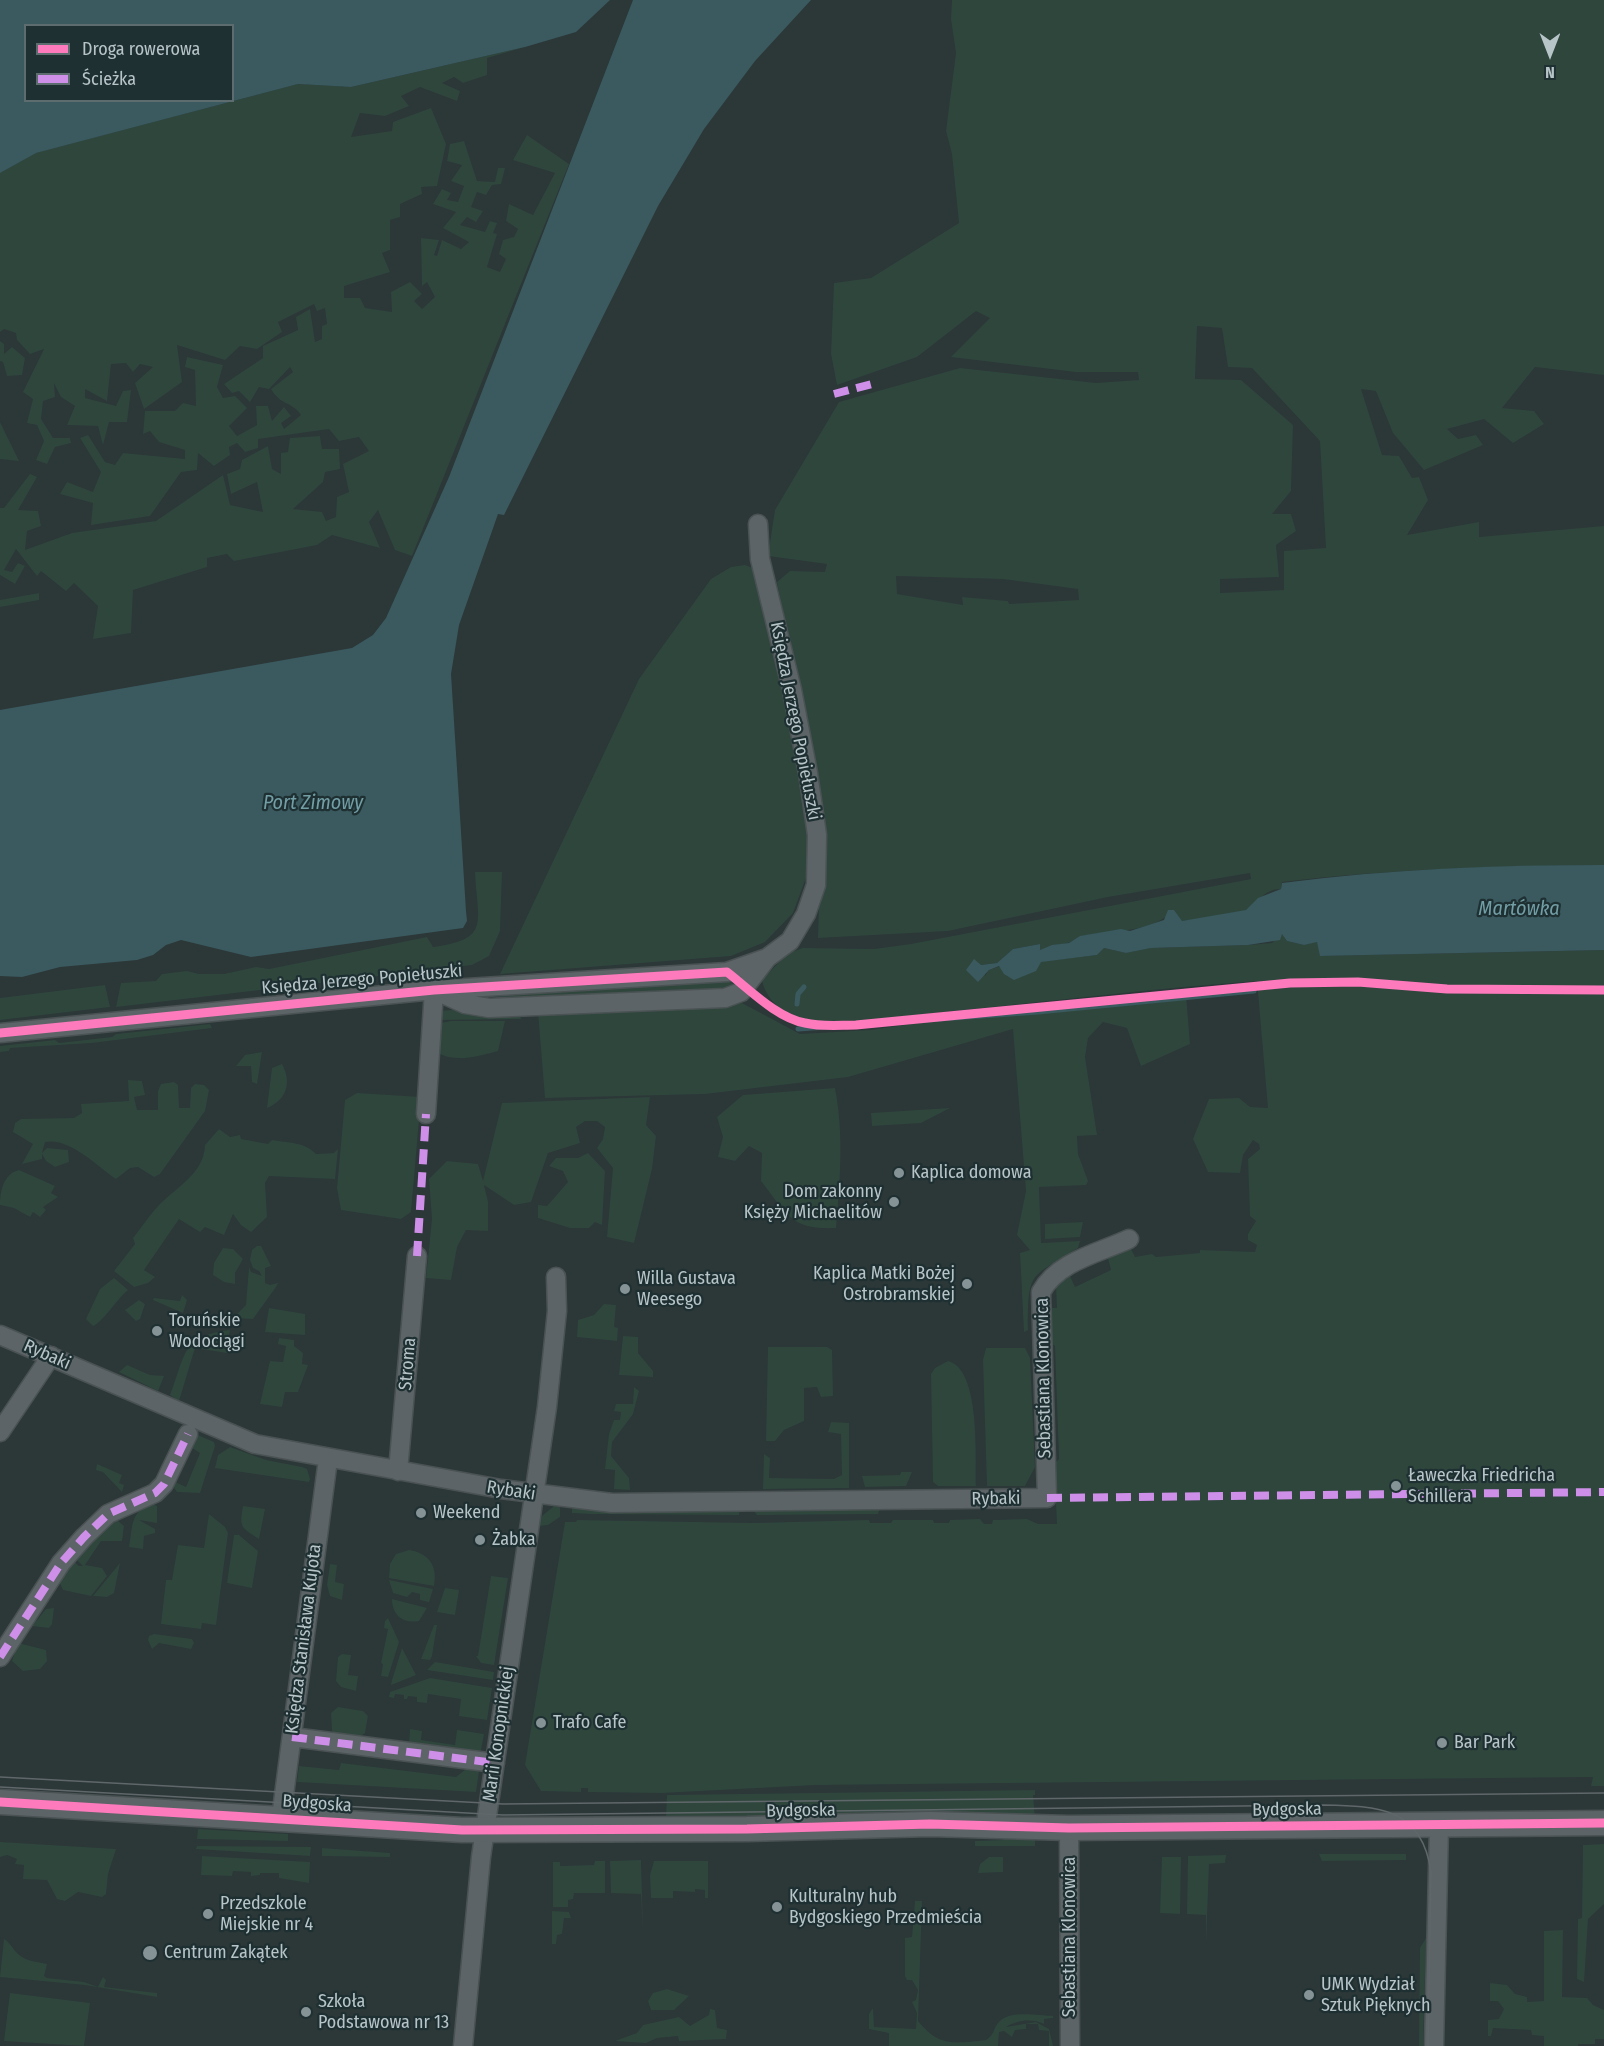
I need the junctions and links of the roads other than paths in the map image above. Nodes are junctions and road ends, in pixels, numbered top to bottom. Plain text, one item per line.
1 (758, 524) dead end
2 (767, 958) junction
3 (434, 990) junction
4 (0, 1033) edge
5 (426, 1114) dead end
6 (1129, 1239) dead end
7 (417, 1256) dead end
8 (556, 1277) dead end
9 (0, 1335) edge
10 (51, 1356) junction
11 (0, 1432) edge
12 (188, 1434) dead end
13 (328, 1459) junction
14 (398, 1471) junction
15 (535, 1495) junction
16 (1047, 1498) joint
17 (0, 1657) edge
18 (292, 1737) junction
19 (495, 1763) junction
20 (0, 1802) edge
21 (281, 1818) junction
22 (1604, 1823) edge
23 (1439, 1824) junction
24 (1069, 1828) junction
25 (485, 1829) junction
26 (463, 2046) edge
27 (1070, 2046) edge
28 (1434, 2046) edge

1 - 2 street, Księdza Jerzego Popiełuszki
2 - 3 street, Księdza Jerzego Popiełuszki
2 - 3 street
3 - 4 street, Księdza Jerzego Popiełuszki
3 - 5 street
6 - 16 street, Sebastiana Klonowica
7 - 14 street, Stroma
8 - 15 street, Marii Konopnickiej
9 - 10 street, Rybaki
10 - 11 street
10 - 13 street, Rybaki
12 - 17 street
13 - 14 street, Rybaki
13 - 18 street, Księdza Stanisława Kujota
14 - 15 street, Rybaki
15 - 16 street, Rybaki
15 - 19 street, Marii Konopnickiej
18 - 19 street
18 - 21 street, Księdza Stanisława Kujota
19 - 25 street, Marii Konopnickiej
20 - 21 street, Bydgoska
21 - 25 street, Bydgoska
22 - 23 street, Bydgoska
23 - 24 street, Bydgoska
23 - 28 street
24 - 25 street, Bydgoska
24 - 27 street, Sebastiana Klonowica
25 - 26 street, Marii Konopnickiej

